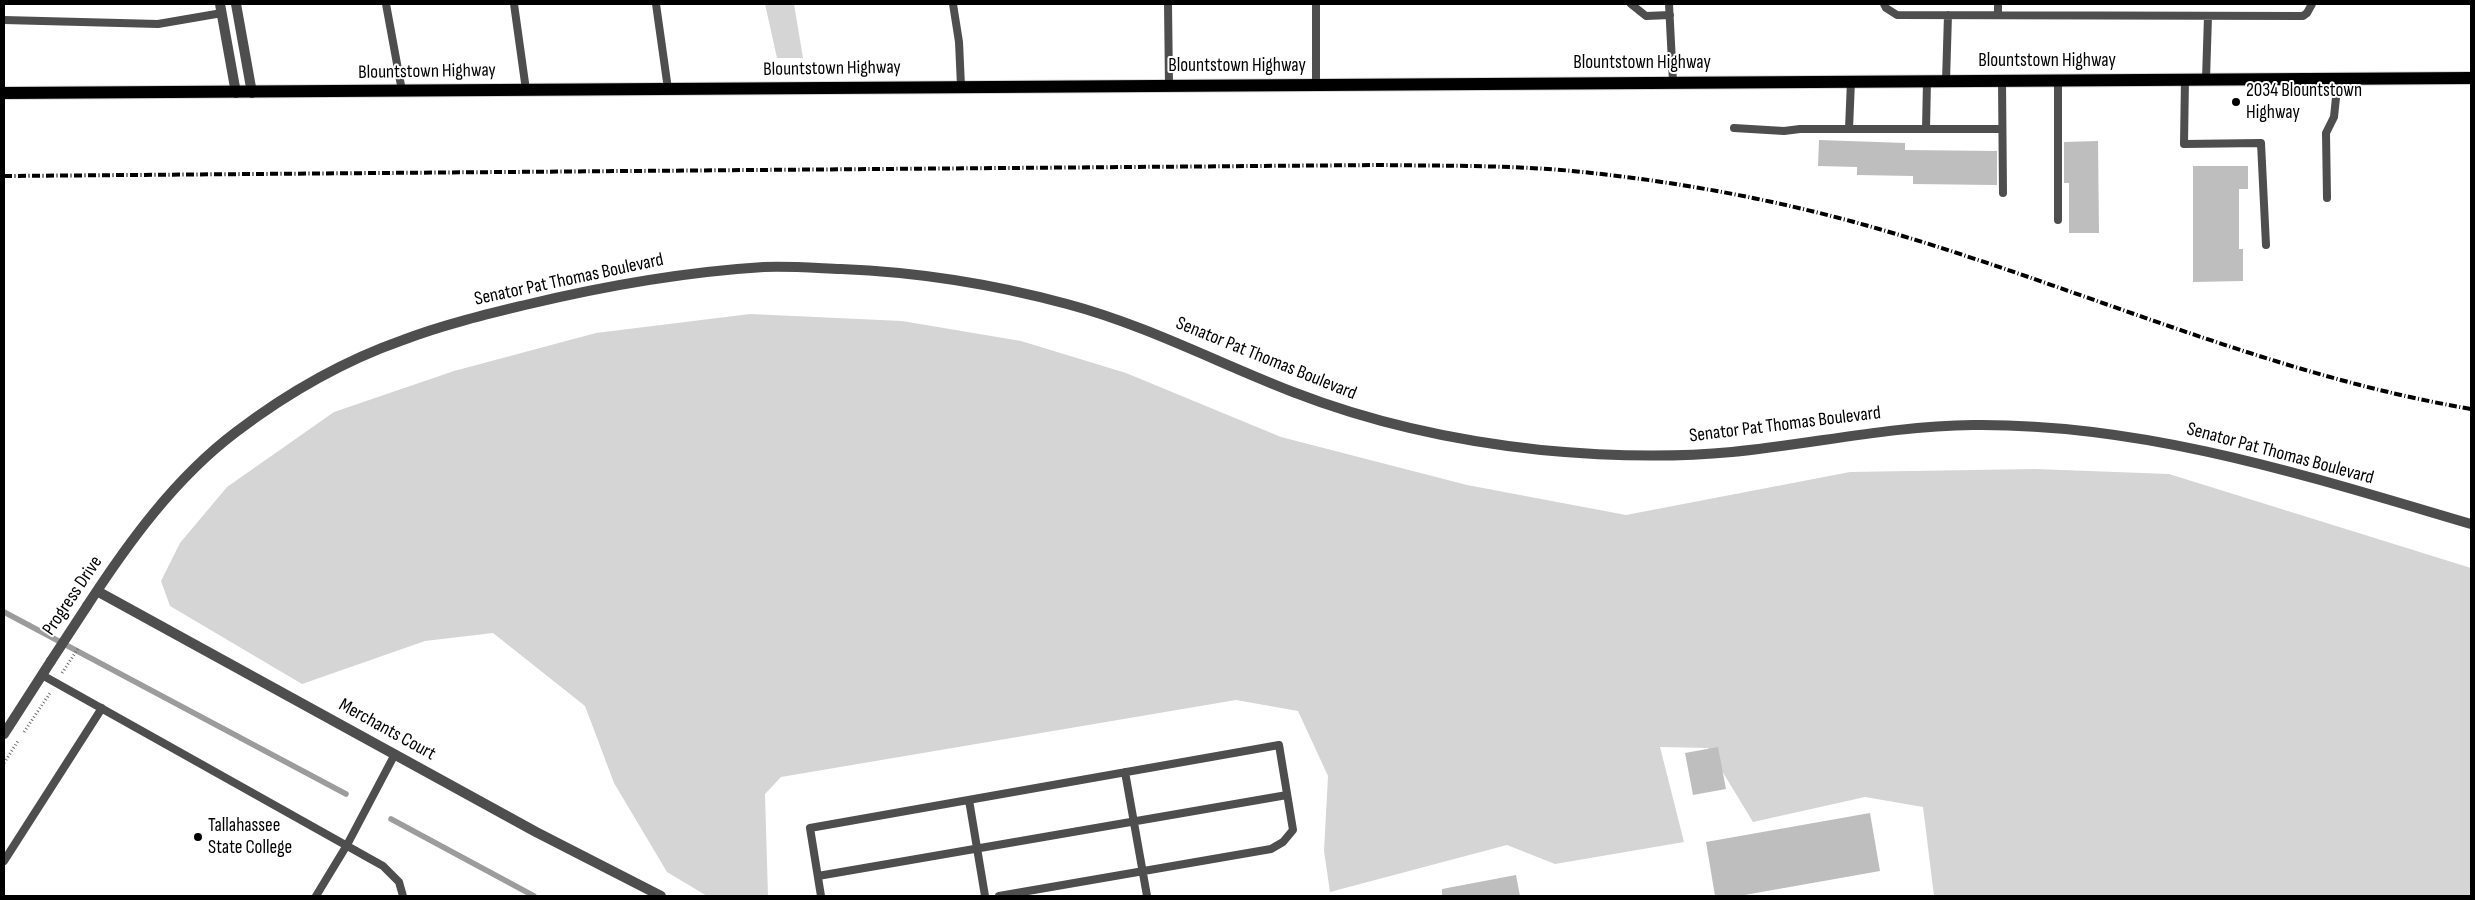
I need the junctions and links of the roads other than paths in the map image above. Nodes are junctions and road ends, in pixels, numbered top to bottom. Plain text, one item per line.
1 (236, 4) edge
2 (386, 4) edge
3 (514, 4) edge
4 (656, 4) edge
5 (953, 4) edge
6 (1168, 4) edge
7 (1316, 4) edge
8 (1631, 4) edge
9 (1669, 4) edge
10 (1884, 4) edge
11 (1998, 4) edge
12 (2312, 4) edge
13 (221, 8) edge
14 (1670, 15) junction
15 (1948, 15) junction
16 (1998, 15) junction
17 (2208, 16) junction
18 (4, 20) edge
19 (2338, 78) junction
20 (2471, 78) edge
21 (2184, 79) junction
22 (2206, 79) junction
23 (1927, 80) junction
24 (1946, 80) junction
25 (2002, 80) junction
26 (2058, 80) junction
27 (1851, 81) junction
28 (1673, 82) junction
29 (1316, 84) junction
30 (1169, 85) junction
31 (961, 86) junction
32 (668, 89) junction
33 (526, 90) junction
34 (402, 91) junction
35 (236, 92) junction
36 (252, 92) junction
37 (4, 93) edge
38 (1734, 128) dead end
39 (1849, 129) junction
40 (1926, 129) junction
41 (2002, 129) junction
42 (2003, 193) dead end
43 (2327, 198) dead end
44 (2058, 220) dead end
45 (2266, 245) dead end
46 (181, 484) joint
47 (2471, 524) edge
48 (97, 591) junction
49 (42, 675) junction
50 (102, 708) junction
51 (4, 734) edge
52 (395, 754) junction
53 (1125, 772) junction
54 (1287, 795) junction
55 (969, 800) junction
56 (1134, 821) junction
57 (347, 845) junction
58 (977, 848) junction
59 (4, 862) edge
60 (1143, 871) junction
61 (818, 876) junction
62 (316, 896) edge
63 (403, 896) edge
64 (661, 896) edge
65 (821, 896) edge
66 (985, 896) edge
67 (999, 896) edge
68 (1147, 896) edge

1 - 36 street
2 - 34 lane
3 - 33 lane
4 - 32 lane
5 - 31 lane
6 - 30 lane
7 - 29 lane
8 - 14 lane
9 - 14 lane
10 - 15 lane
11 - 16 lane
12 - 17 lane
13 - 18 lane
13 - 35 street
14 - 28 lane
15 - 16 lane
15 - 24 lane
16 - 17 lane
17 - 22 lane
19 - 20 main road, Blountstown Highway
19 - 22 main road, Blountstown Highway
19 - 43 lane
21 - 22 main road, Blountstown Highway
21 - 26 main road, Blountstown Highway
21 - 45 lane
23 - 24 main road, Blountstown Highway
23 - 27 main road, Blountstown Highway
23 - 40 lane
24 - 25 main road, Blountstown Highway
25 - 26 main road, Blountstown Highway
25 - 41 lane
26 - 44 lane
27 - 28 main road, Blountstown Highway
27 - 39 lane
28 - 29 main road, Blountstown Highway
29 - 30 main road, Blountstown Highway
30 - 31 main road, Blountstown Highway
31 - 32 main road, Blountstown Highway
32 - 33 main road, Blountstown Highway
33 - 34 main road, Blountstown Highway
34 - 36 main road, Blountstown Highway
35 - 36 main road, Blountstown Highway
35 - 37 main road, Blountstown Highway
38 - 39 lane
39 - 40 lane
40 - 41 lane
41 - 42 lane
46 - 47 street, Senator Pat Thomas Boulevard
46 - 48 street, Progress Drive
48 - 49 street, Progress Drive
48 - 52 street, Merchants Court
49 - 50 lane
49 - 51 street, Progress Drive
50 - 57 lane
50 - 59 lane
52 - 57 lane
52 - 64 street, Merchants Court
53 - 54 lane
53 - 55 lane
53 - 56 lane
54 - 56 lane
54 - 60 lane
55 - 58 lane
55 - 61 lane
56 - 58 lane
56 - 60 lane
57 - 62 lane
57 - 63 lane
58 - 61 lane
58 - 66 lane
60 - 67 lane
60 - 68 lane
61 - 65 lane

